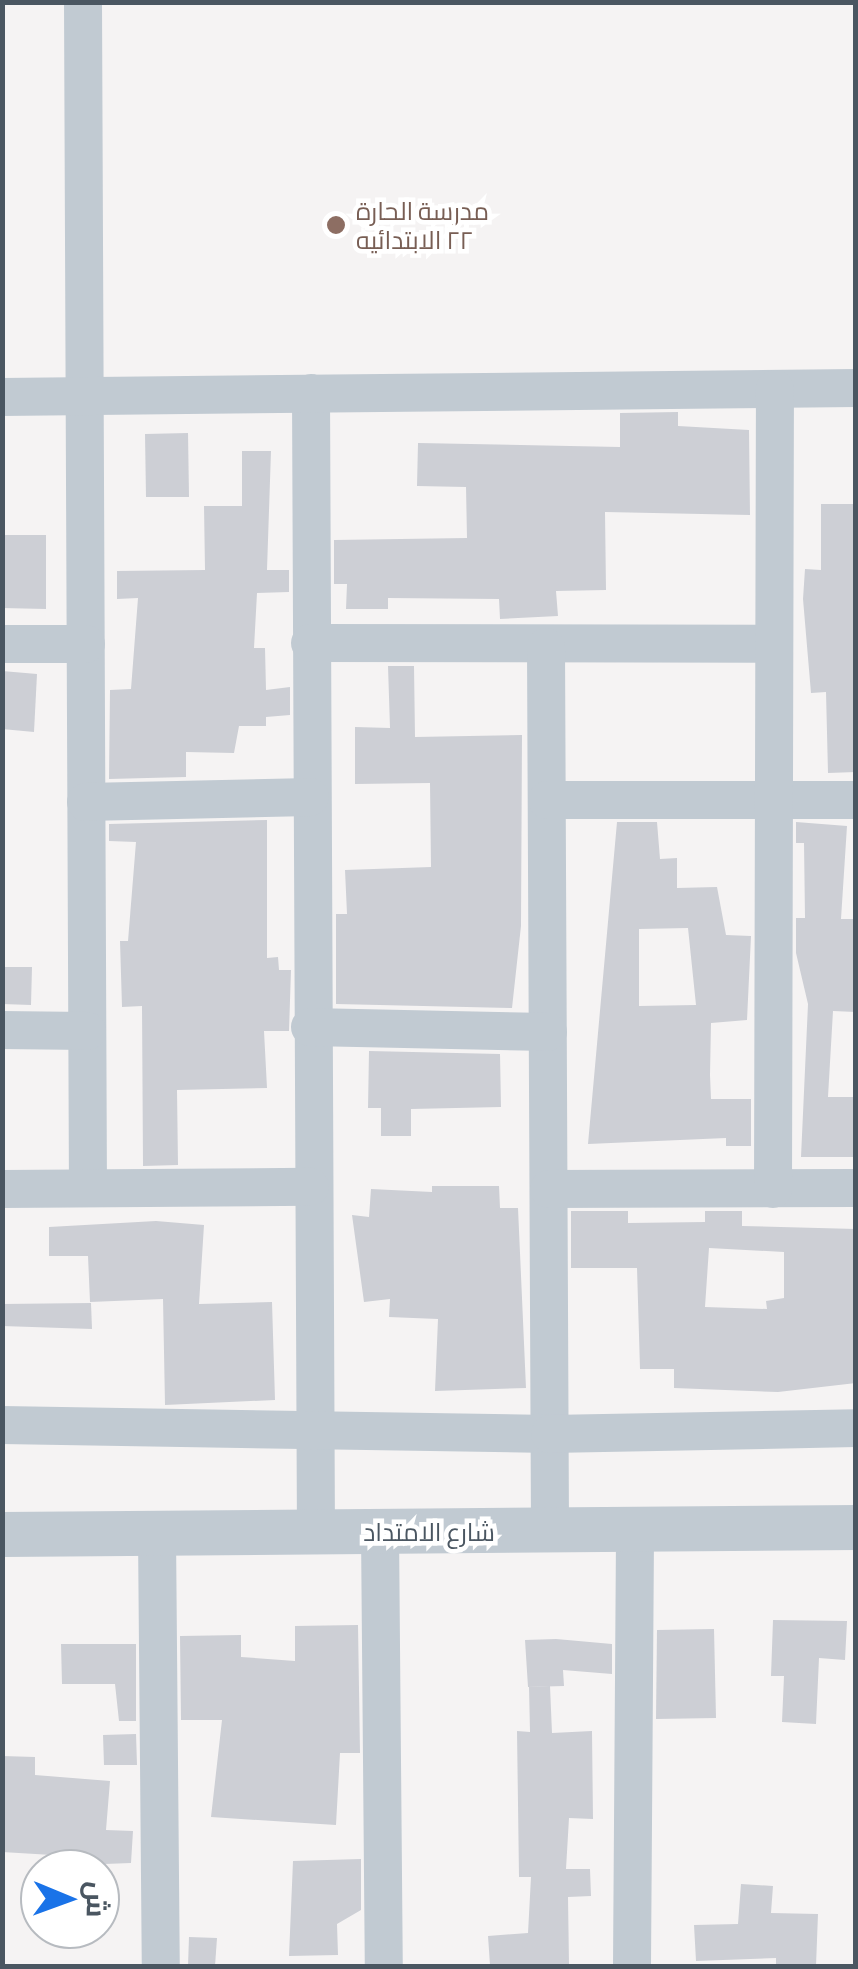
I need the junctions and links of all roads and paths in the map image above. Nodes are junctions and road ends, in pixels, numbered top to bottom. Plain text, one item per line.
1 (83, 2) edge
2 (856, 388) edge
3 (775, 389) junction
4 (311, 393) junction
5 (85, 396) junction
6 (2, 397) edge
7 (310, 643) junction
8 (2, 644) edge
9 (86, 644) junction
10 (771, 644) junction
11 (546, 647) junction
12 (310, 797) junction
13 (547, 800) junction
14 (770, 800) junction
15 (856, 800) edge
16 (86, 802) junction
17 (310, 1027) junction
18 (2, 1030) edge
19 (87, 1031) junction
20 (548, 1032) junction
21 (310, 1187) junction
22 (88, 1188) junction
23 (856, 1188) edge
24 (2, 1189) edge
25 (773, 1189) junction
26 (548, 1190) junction
27 (2, 1425) edge
28 (856, 1428) edge
29 (314, 1430) junction
30 (550, 1434) junction
31 (856, 1528) edge
32 (635, 1529) junction
33 (550, 1530) junction
34 (380, 1531) junction
35 (316, 1532) junction
36 (156, 1533) junction
37 (2, 1534) edge
38 (160, 1966) edge
39 (384, 1966) edge
40 (632, 1966) edge

1 - 5 street
2 - 3 street
3 - 4 street
3 - 10 street
4 - 5 street
4 - 7 street
5 - 6 street
5 - 9 street
7 - 11 street
7 - 12 street
8 - 9 street
9 - 16 street
10 - 11 street
10 - 14 street
11 - 13 street
12 - 16 street
12 - 17 street
13 - 14 street
13 - 20 street
14 - 15 street
14 - 25 street
16 - 19 street
17 - 20 street
17 - 21 street
18 - 19 street
19 - 22 street
20 - 26 street
21 - 22 street
21 - 29 street
22 - 24 street
23 - 25 street
25 - 26 street
26 - 30 street
27 - 29 street
28 - 30 street
29 - 30 street
29 - 35 street
30 - 33 street
31 - 32 street, شارع الامتداد
32 - 33 street, شارع الامتداد
32 - 40 street
33 - 34 street, شارع الامتداد
34 - 35 street, شارع الامتداد
34 - 39 street
35 - 36 street, شارع الامتداد
36 - 37 street, شارع الامتداد
36 - 38 street

